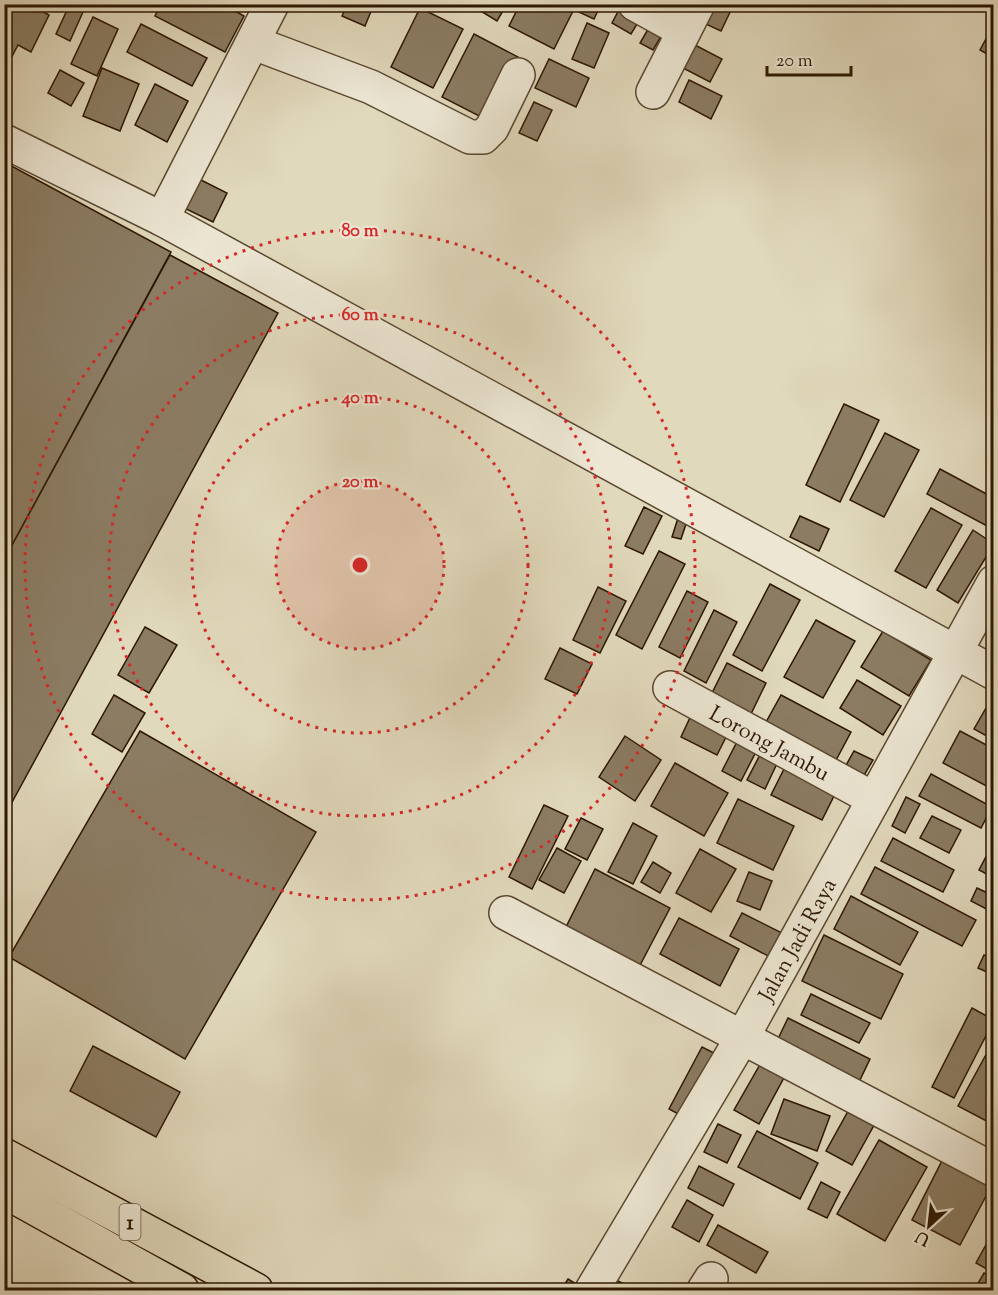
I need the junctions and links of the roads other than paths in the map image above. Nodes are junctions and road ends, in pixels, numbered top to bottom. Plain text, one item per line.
1 (272, 4) edge
2 (635, 4) edge
3 (691, 18) edge
4 (255, 43) junction
5 (518, 75) dead end
6 (653, 92) dead end
7 (4, 141) edge
8 (162, 219) junction
9 (993, 582) edge
10 (956, 653) junction
11 (993, 673) edge
12 (670, 688) dead end
13 (872, 798) junction
14 (506, 913) dead end
15 (742, 1038) junction
16 (4, 1155) edge
17 (993, 1170) edge
18 (4, 1191) edge
19 (178, 1248) junction
20 (167, 1287) edge
21 (256, 1290) edge
22 (592, 1290) edge

1 - 4 street
2 - 3 street
3 - 6 street
4 - 5 street
4 - 8 street
7 - 8 street
8 - 10 street
9 - 10 street, Jalan Jadi Raya
10 - 11 street
10 - 13 street, Jalan Jadi Raya
12 - 13 street, Lorong Jambu
13 - 15 street, Jalan Jadi Raya
14 - 15 street
15 - 17 street
15 - 22 street, Jalan Jadi Raya
16 - 19 highway, 1
18 - 20 highway, 1
19 - 20 street
19 - 21 highway, 1

